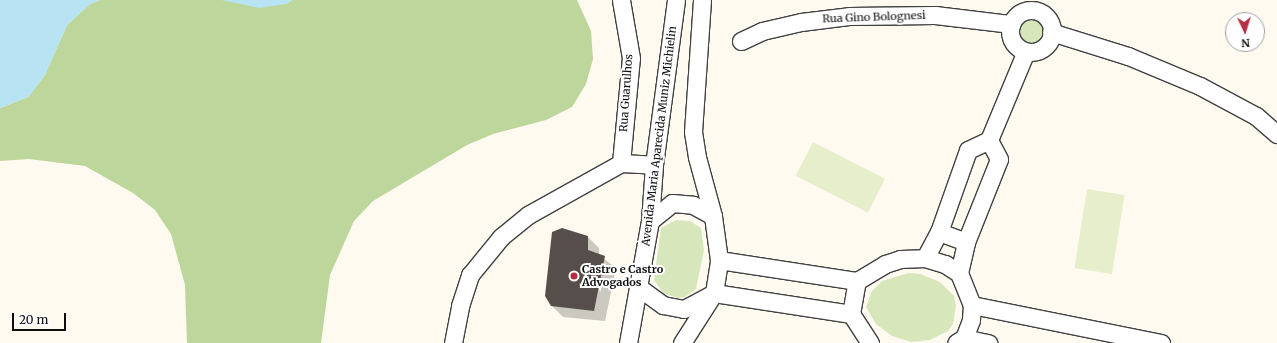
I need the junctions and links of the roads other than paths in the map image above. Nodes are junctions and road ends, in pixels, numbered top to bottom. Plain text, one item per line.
1 (621, 0) edge
2 (676, 0) edge
3 (702, 0) edge
4 (1038, 6) edge
5 (1011, 24) junction
6 (1051, 32) junction
7 (741, 41) dead end
8 (1026, 51) junction
9 (1277, 134) edge
10 (989, 140) junction
11 (621, 163) junction
12 (654, 165) junction
13 (713, 216) junction
14 (650, 221) junction
15 (939, 232) junction
16 (966, 242) junction
17 (925, 258) junction
18 (719, 260) junction
19 (959, 273) junction
20 (857, 281) junction
21 (638, 287) junction
22 (714, 293) junction
23 (972, 305) junction
24 (851, 314) junction
25 (960, 340) edge
26 (453, 343) edge
27 (628, 343) edge
28 (682, 343) edge
29 (870, 343) edge
30 (988, 343) edge
31 (1161, 343) edge

1 - 11 street, Rua Guarulhos
2 - 12 street, Avenida Maria Aparecida Muniz Michielin
3 - 13 street
4 - 5 street
4 - 6 street
5 - 7 street, Rua Gino Bolognesi
5 - 8 street
6 - 8 street
6 - 9 street
8 - 10 street
10 - 15 street
10 - 16 street
11 - 12 street
11 - 26 street
12 - 14 street, Avenida Maria Aparecida Muniz Michielin
13 - 14 street
13 - 18 street
14 - 21 street, Avenida Maria Aparecida Muniz Michielin
15 - 16 street
15 - 17 street
16 - 19 street
17 - 19 street
17 - 20 street
18 - 20 street
18 - 22 street
19 - 23 street
20 - 24 street
21 - 22 street
21 - 27 street, Avenida Maria Aparecida Muniz Michielin
22 - 24 street
22 - 28 street
23 - 25 street
23 - 31 street
24 - 29 street
25 - 30 street

